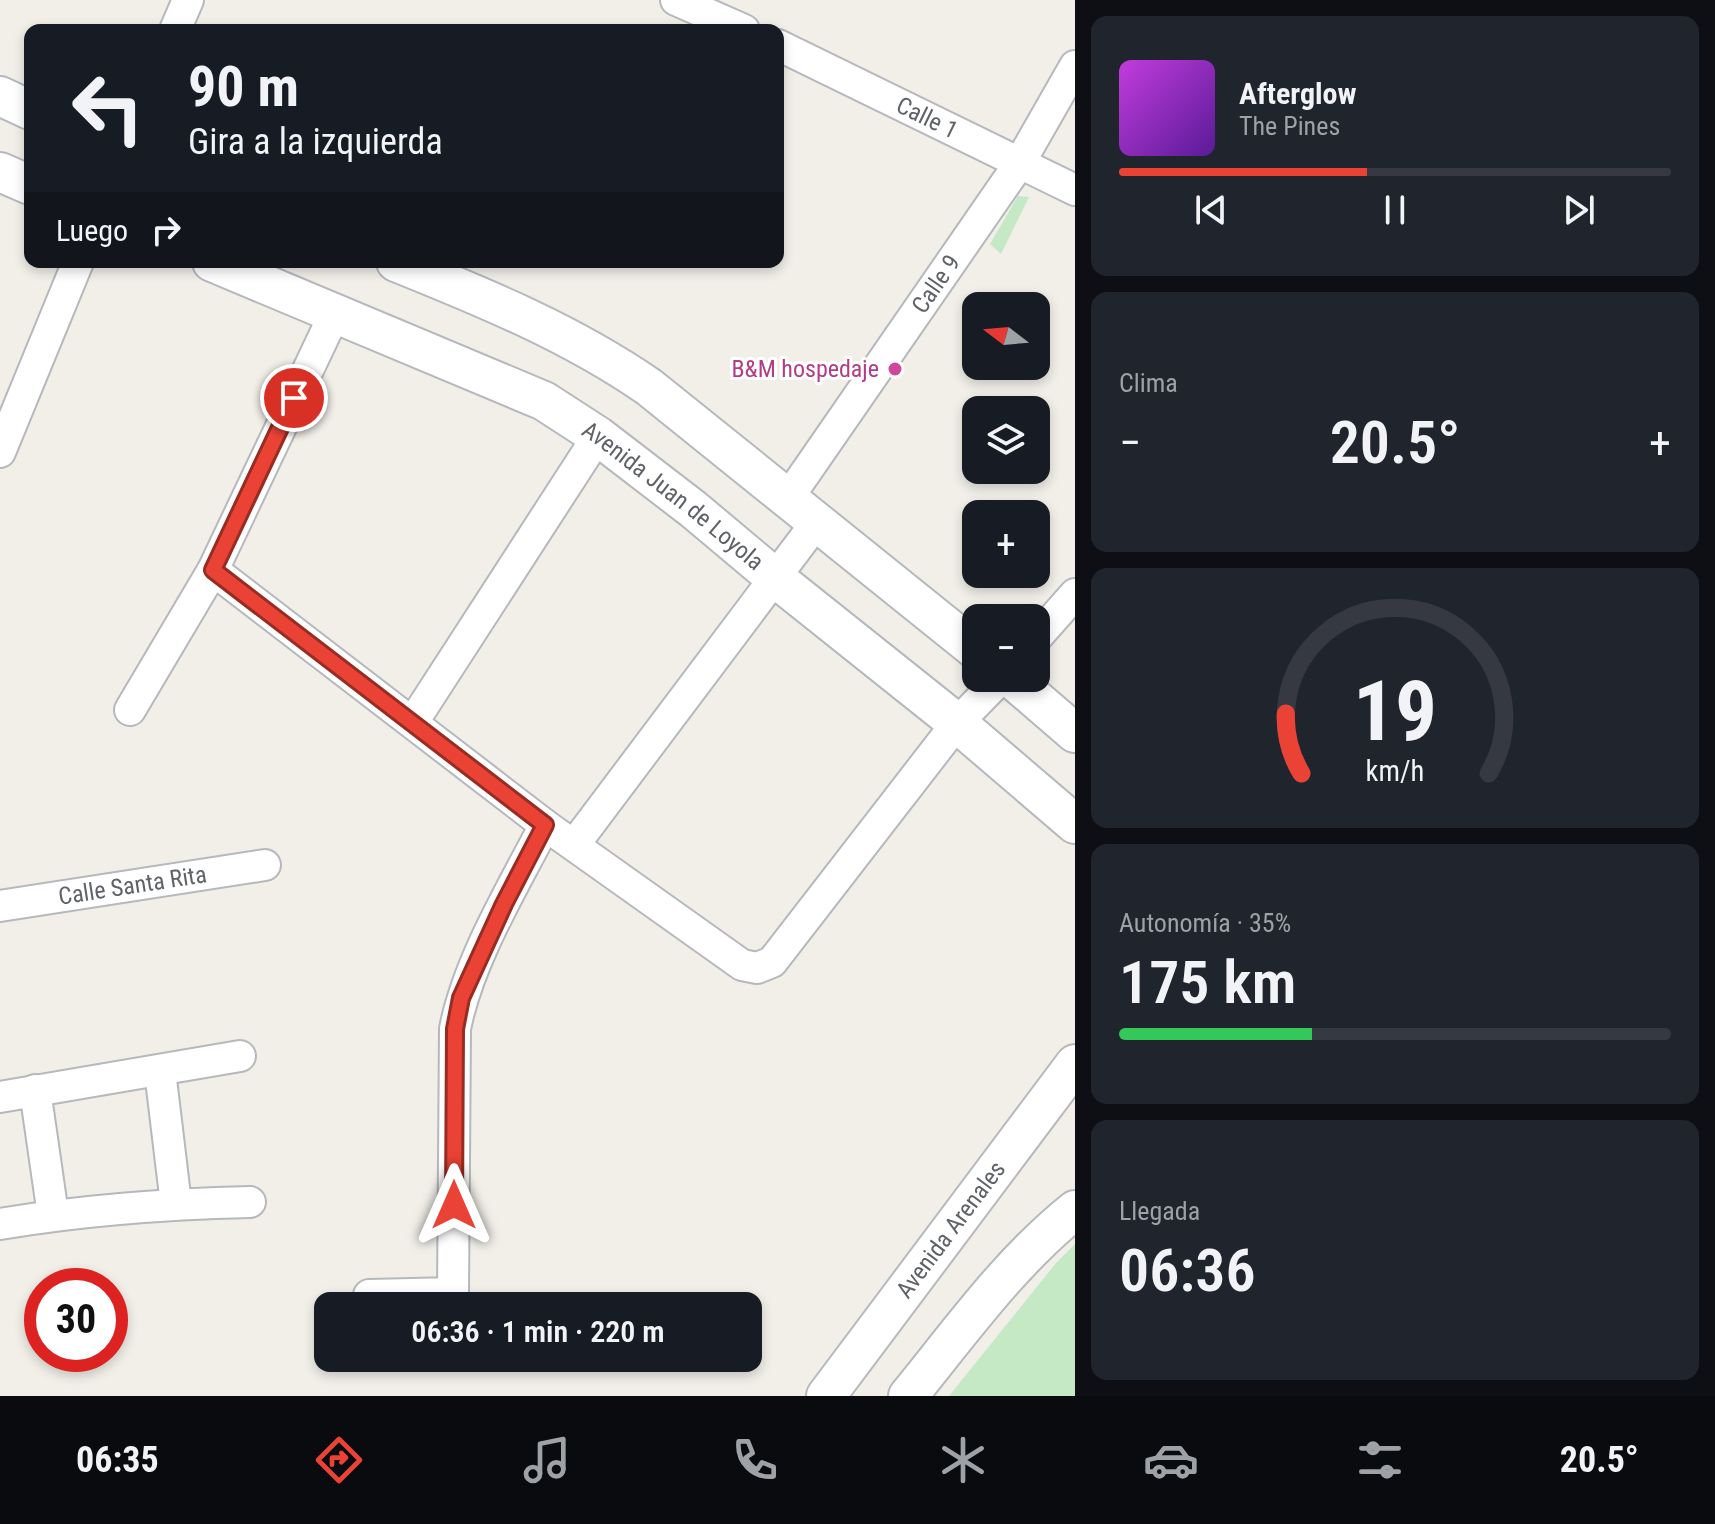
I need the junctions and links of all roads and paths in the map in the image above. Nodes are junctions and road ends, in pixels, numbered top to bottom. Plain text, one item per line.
1 (188, 0) edge
2 (676, 0) edge
3 (178, 24) edge
4 (730, 24) edge
5 (784, 48) edge
6 (1075, 66) edge
7 (0, 96) edge
8 (24, 107) edge
9 (1019, 164) junction
10 (0, 172) edge
11 (24, 182) edge
12 (1075, 190) edge
13 (76, 268) edge
14 (226, 268) edge
15 (410, 268) edge
16 (335, 313) junction
17 (598, 436) junction
18 (0, 452) edge
19 (788, 498) junction
20 (816, 523) junction
21 (213, 570) junction
22 (774, 577) junction
23 (1075, 594) edge
24 (1050, 622) edge
25 (962, 639) edge
26 (987, 692) edge
27 (1027, 692) edge
28 (130, 710) dead end
29 (413, 722) junction
30 (957, 723) junction
31 (1075, 733) edge
32 (1075, 824) edge
33 (545, 825) junction
34 (574, 845) junction
35 (265, 865) dead end
36 (0, 906) edge
37 (240, 1056) dead end
38 (1074, 1068) edge
39 (160, 1071) junction
40 (35, 1090) junction
41 (0, 1097) edge
42 (250, 1202) dead end
43 (176, 1204) junction
44 (1075, 1210) edge
45 (53, 1215) junction
46 (0, 1224) edge
47 (453, 1292) edge
48 (826, 1396) edge
49 (908, 1396) edge

1 - 3 street
2 - 4 street
5 - 9 street, Calle 1
6 - 9 street, Calle 9
7 - 8 street
9 - 12 street, Calle 1
9 - 19 street, Calle 9
10 - 11 street
13 - 18 street
14 - 16 street, Avenida Juan de Loyola
15 - 19 street
16 - 17 street, Avenida Juan de Loyola
16 - 21 street
17 - 22 street, Avenida Juan de Loyola
17 - 29 street
19 - 20 street
20 - 22 street
20 - 25 street
21 - 28 street
21 - 29 street
22 - 30 street, Avenida Juan de Loyola
22 - 34 street
23 - 24 street
26 - 30 street
27 - 31 street
29 - 33 street
30 - 32 street, Avenida Juan de Loyola
30 - 34 street
33 - 34 street
33 - 47 street
35 - 36 street, Calle Santa Rita
37 - 39 street
38 - 48 street, Avenida Arenales
39 - 40 street
39 - 43 street
40 - 41 street
40 - 45 street
42 - 43 street
43 - 45 street
44 - 49 street
45 - 46 street

